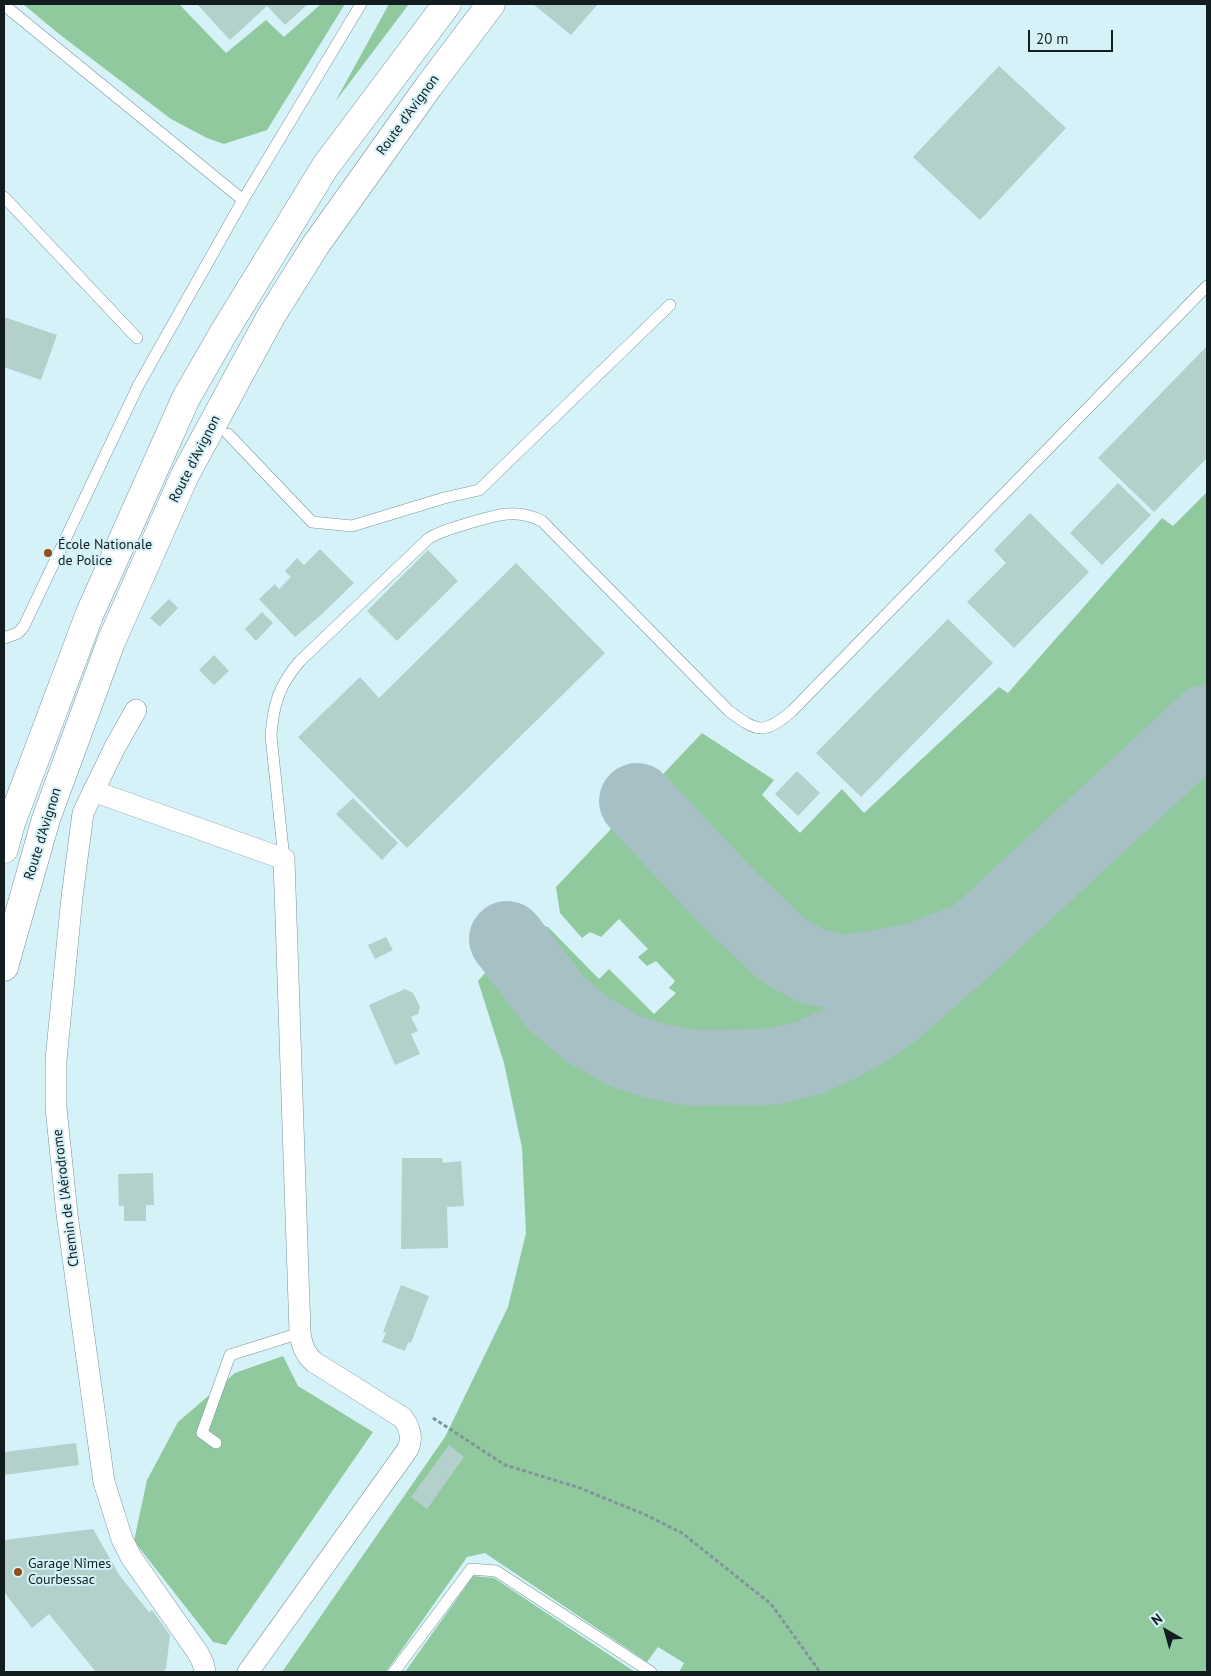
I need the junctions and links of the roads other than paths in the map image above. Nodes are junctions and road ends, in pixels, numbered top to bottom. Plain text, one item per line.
1 (361, 4) edge
2 (447, 4) edge
3 (492, 4) edge
4 (4, 5) edge
5 (4, 197) edge
6 (242, 200) junction
7 (1207, 286) edge
8 (670, 305) dead end
9 (137, 338) dead end
10 (228, 434) dead end
11 (4, 638) edge
12 (136, 710) dead end
13 (93, 791) junction
14 (4, 849) edge
15 (284, 859) junction
16 (4, 967) edge
17 (300, 1333) junction
18 (216, 1443) dead end
19 (205, 1672) edge
20 (248, 1672) edge
21 (394, 1672) edge
22 (651, 1672) edge

1 - 6 lane
2 - 14 main road
3 - 16 main road, Route d'Avignon
4 - 6 lane
5 - 9 lane
6 - 11 lane
7 - 15 lane
8 - 10 lane
12 - 13 street, Chemin de l'Aérodrome
13 - 15 street
13 - 19 street, Chemin de l'Aérodrome
15 - 17 street
17 - 18 lane
17 - 20 street
21 - 22 lane

